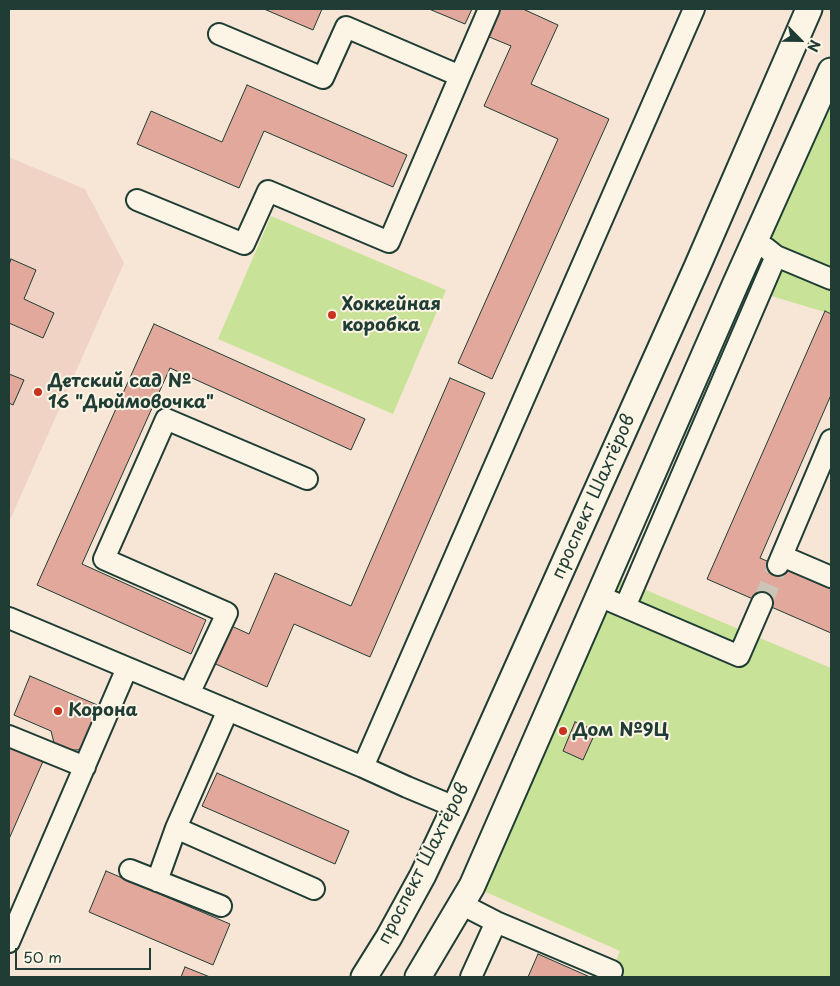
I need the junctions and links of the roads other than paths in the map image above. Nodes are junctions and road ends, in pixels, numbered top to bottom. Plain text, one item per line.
1 (489, 9) edge
2 (694, 9) edge
3 (808, 9) edge
4 (219, 34) dead end
5 (831, 71) edge
6 (460, 76) junction
7 (138, 200) dead end
8 (755, 241) junction
9 (776, 256) junction
10 (831, 280) edge
11 (831, 440) edge
12 (307, 479) dead end
13 (831, 577) edge
14 (599, 596) junction
15 (762, 603) tunnel mouth
16 (624, 607) junction
17 (9, 618) edge
18 (127, 668) junction
19 (190, 694) junction
20 (228, 710) junction
21 (9, 736) edge
22 (363, 766) junction
23 (85, 767) junction
24 (455, 806) junction
25 (176, 828) junction
26 (130, 870) dead end
27 (157, 881) junction
28 (314, 889) dead end
29 (462, 904) junction
30 (220, 906) dead end
31 (496, 922) junction
32 (9, 942) edge
33 (364, 977) edge
34 (418, 977) edge
35 (471, 977) edge
36 (609, 977) edge

1 - 6 lane
2 - 22 lane
3 - 24 main road, проспект Шахтёров
4 - 6 lane
5 - 8 main road
6 - 7 lane
8 - 9 lane
8 - 14 main road
9 - 10 lane
9 - 16 lane
11 - 13 lane
12 - 19 lane
14 - 16 lane
14 - 29 main road
15 - 16 lane
17 - 18 lane
18 - 19 lane
18 - 23 lane
19 - 20 lane
20 - 22 lane
20 - 25 lane
21 - 23 lane
22 - 24 lane
23 - 32 lane
24 - 33 main road, проспект Шахтёров
25 - 27 lane
25 - 28 lane
26 - 27 lane
27 - 30 lane
29 - 31 lane
29 - 34 main road
31 - 35 lane
31 - 36 lane

